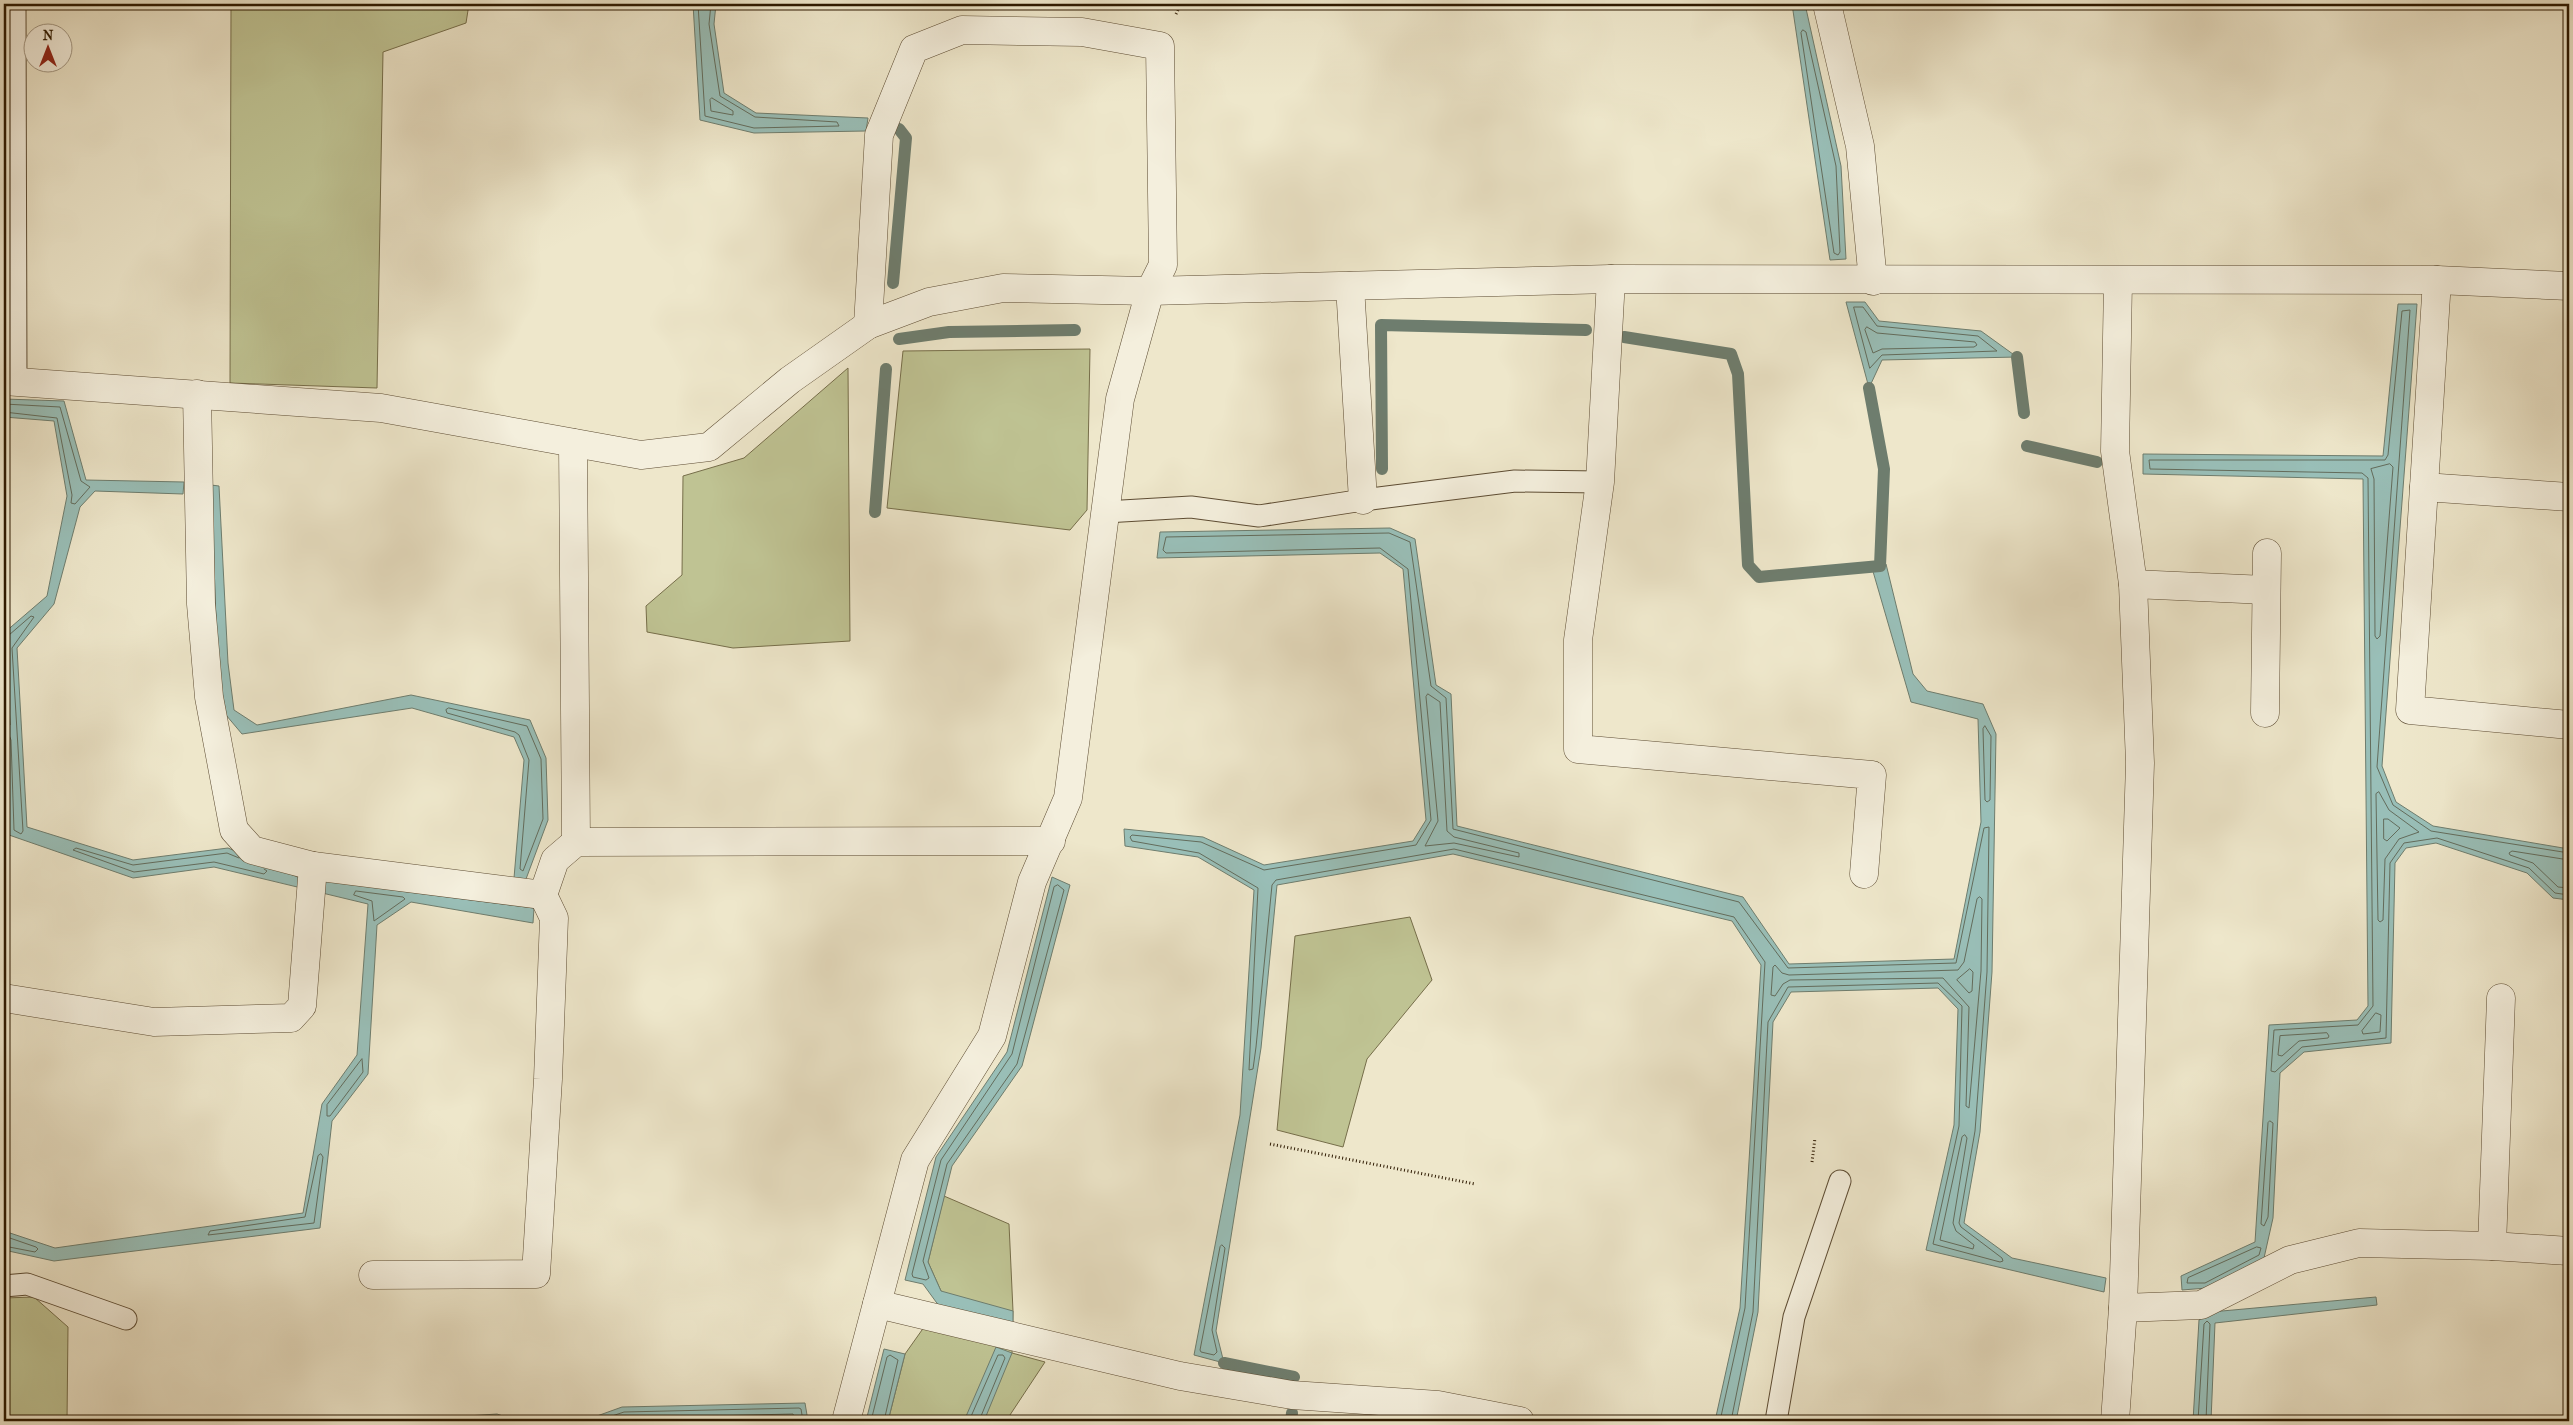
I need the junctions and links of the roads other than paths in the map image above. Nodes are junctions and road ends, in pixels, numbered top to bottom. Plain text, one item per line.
1 (1827, 4) edge
2 (15, 5) edge
3 (9, 110) edge
4 (1610, 279) junction
5 (2437, 280) junction
6 (1873, 281) junction
7 (2118, 281) junction
8 (1350, 286) junction
9 (2569, 286) edge
10 (1150, 291) junction
11 (868, 325) junction
12 (10, 381) edge
13 (197, 394) junction
14 (573, 443) junction
15 (1600, 482) junction
16 (2424, 487) junction
17 (2569, 497) edge
18 (1363, 500) junction
19 (1105, 512) junction
20 (2267, 554) dead end
21 (2133, 584) junction
22 (2266, 590) junction
23 (2265, 713) dead end
24 (2569, 725) edge
25 (1051, 841) junction
26 (576, 842) junction
27 (1864, 874) dead end
28 (312, 879) junction
29 (543, 895) junction
30 (4, 998) edge
31 (2501, 998) dead end
32 (1840, 1181) dead end
33 (2492, 1246) junction
34 (2569, 1251) edge
35 (373, 1275) dead end
36 (4, 1286) edge
37 (877, 1304) junction
38 (2123, 1308) junction
39 (126, 1319) dead end
40 (846, 1421) edge
41 (1520, 1421) edge
42 (1776, 1421) edge
43 (2115, 1421) edge

1 - 6 street
2 - 3 lane
3 - 12 lane
4 - 6 street
4 - 8 street
4 - 15 street
5 - 7 street
5 - 9 street
5 - 16 street
6 - 7 street
7 - 21 street
8 - 10 street
8 - 18 street
10 - 11 street
10 - 11 street
10 - 19 street
11 - 14 street
12 - 13 street
13 - 14 street
13 - 28 street
14 - 26 street
15 - 18 lane
15 - 27 street
16 - 17 street
16 - 24 street
18 - 19 lane
19 - 25 street
20 - 22 street
21 - 22 street
21 - 38 street
22 - 23 street
25 - 26 street
25 - 37 street
26 - 29 street
28 - 29 street
28 - 30 street
29 - 35 street
31 - 33 street
32 - 42 lane
33 - 34 street
33 - 38 street
36 - 39 lane
37 - 40 street
37 - 41 street
38 - 43 street

